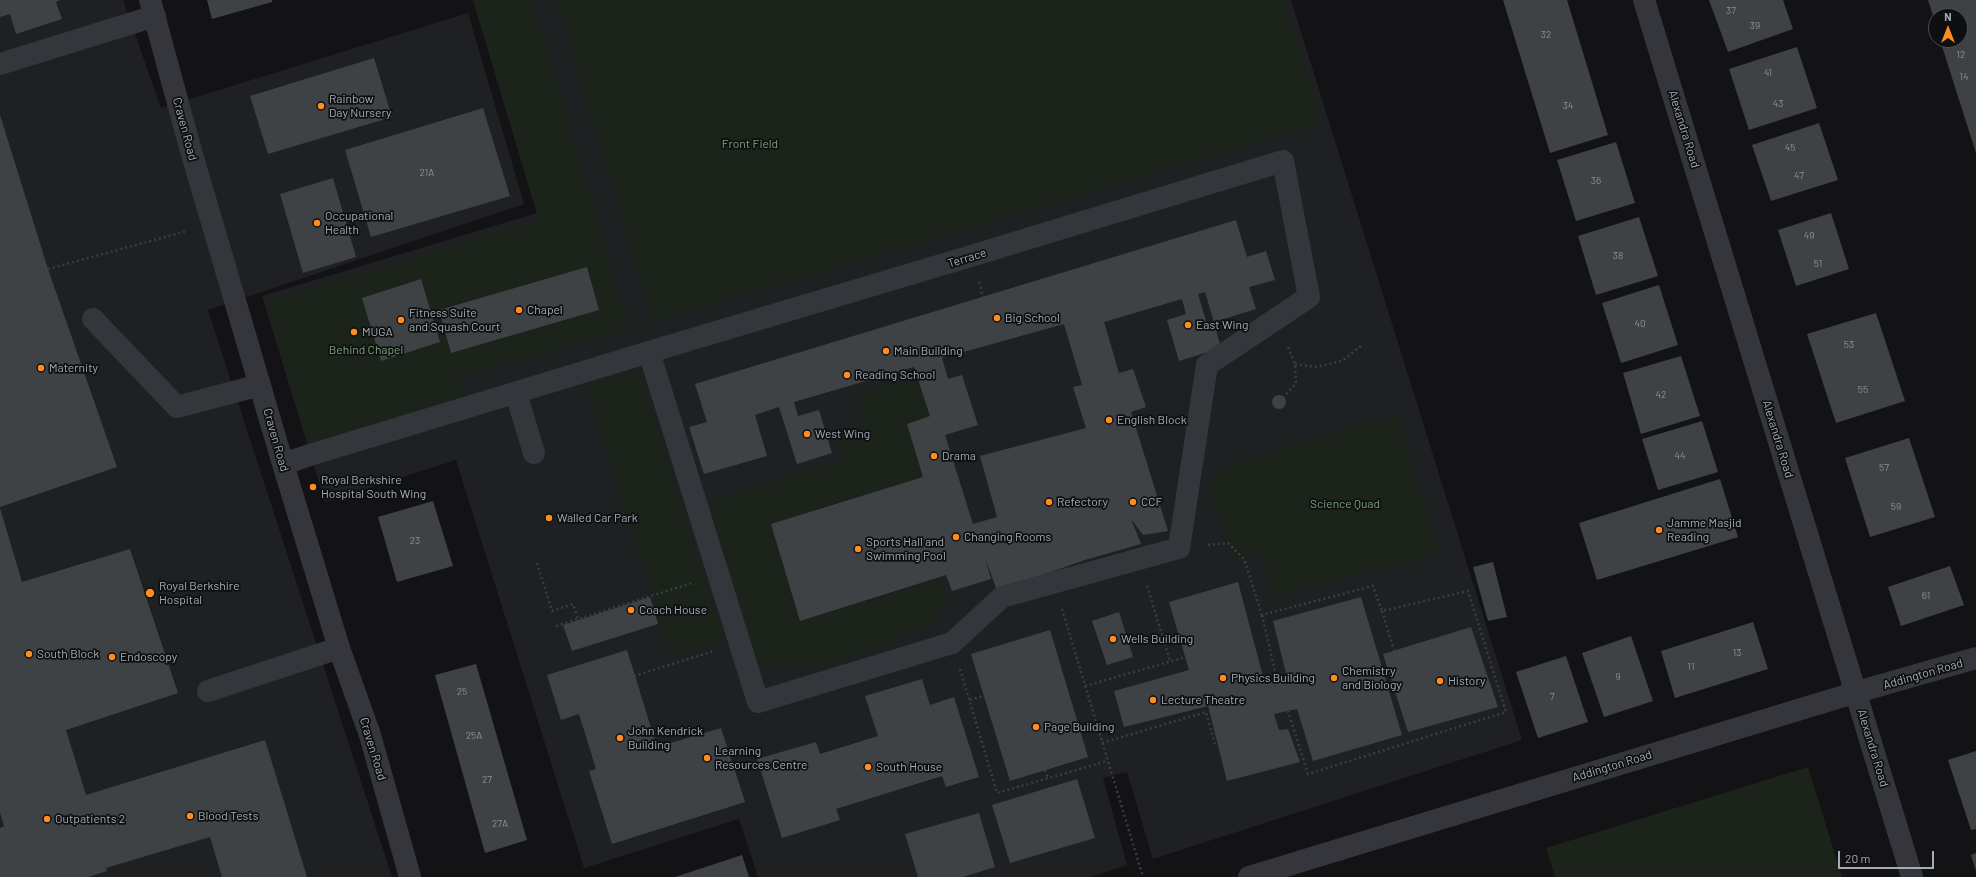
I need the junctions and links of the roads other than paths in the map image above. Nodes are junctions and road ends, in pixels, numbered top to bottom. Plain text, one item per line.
1 (1644, 0) edge
2 (152, 8) edge
3 (0, 50) edge
4 (10, 62) edge
5 (93, 319) dead end
6 (649, 352) junction
7 (260, 385) junction
8 (516, 393) junction
9 (534, 452) dead end
10 (283, 464) junction
11 (339, 648) junction
12 (1976, 658) edge
13 (208, 691) dead end
14 (1857, 692) junction
15 (410, 877) edge
16 (1249, 877) edge
17 (1912, 877) edge

1 - 14 street, Alexandra Road
2 - 4 street
2 - 7 street, Craven Road
3 - 4 street
5 - 7 street
6 - 6 street, Terrace
6 - 8 street, Terrace
7 - 10 street, Craven Road
8 - 9 street
8 - 10 street, Terrace
10 - 11 street, Craven Road
11 - 13 street
11 - 15 street, Craven Road
12 - 14 street, Addington Road
14 - 16 street, Addington Road
14 - 17 street, Alexandra Road

